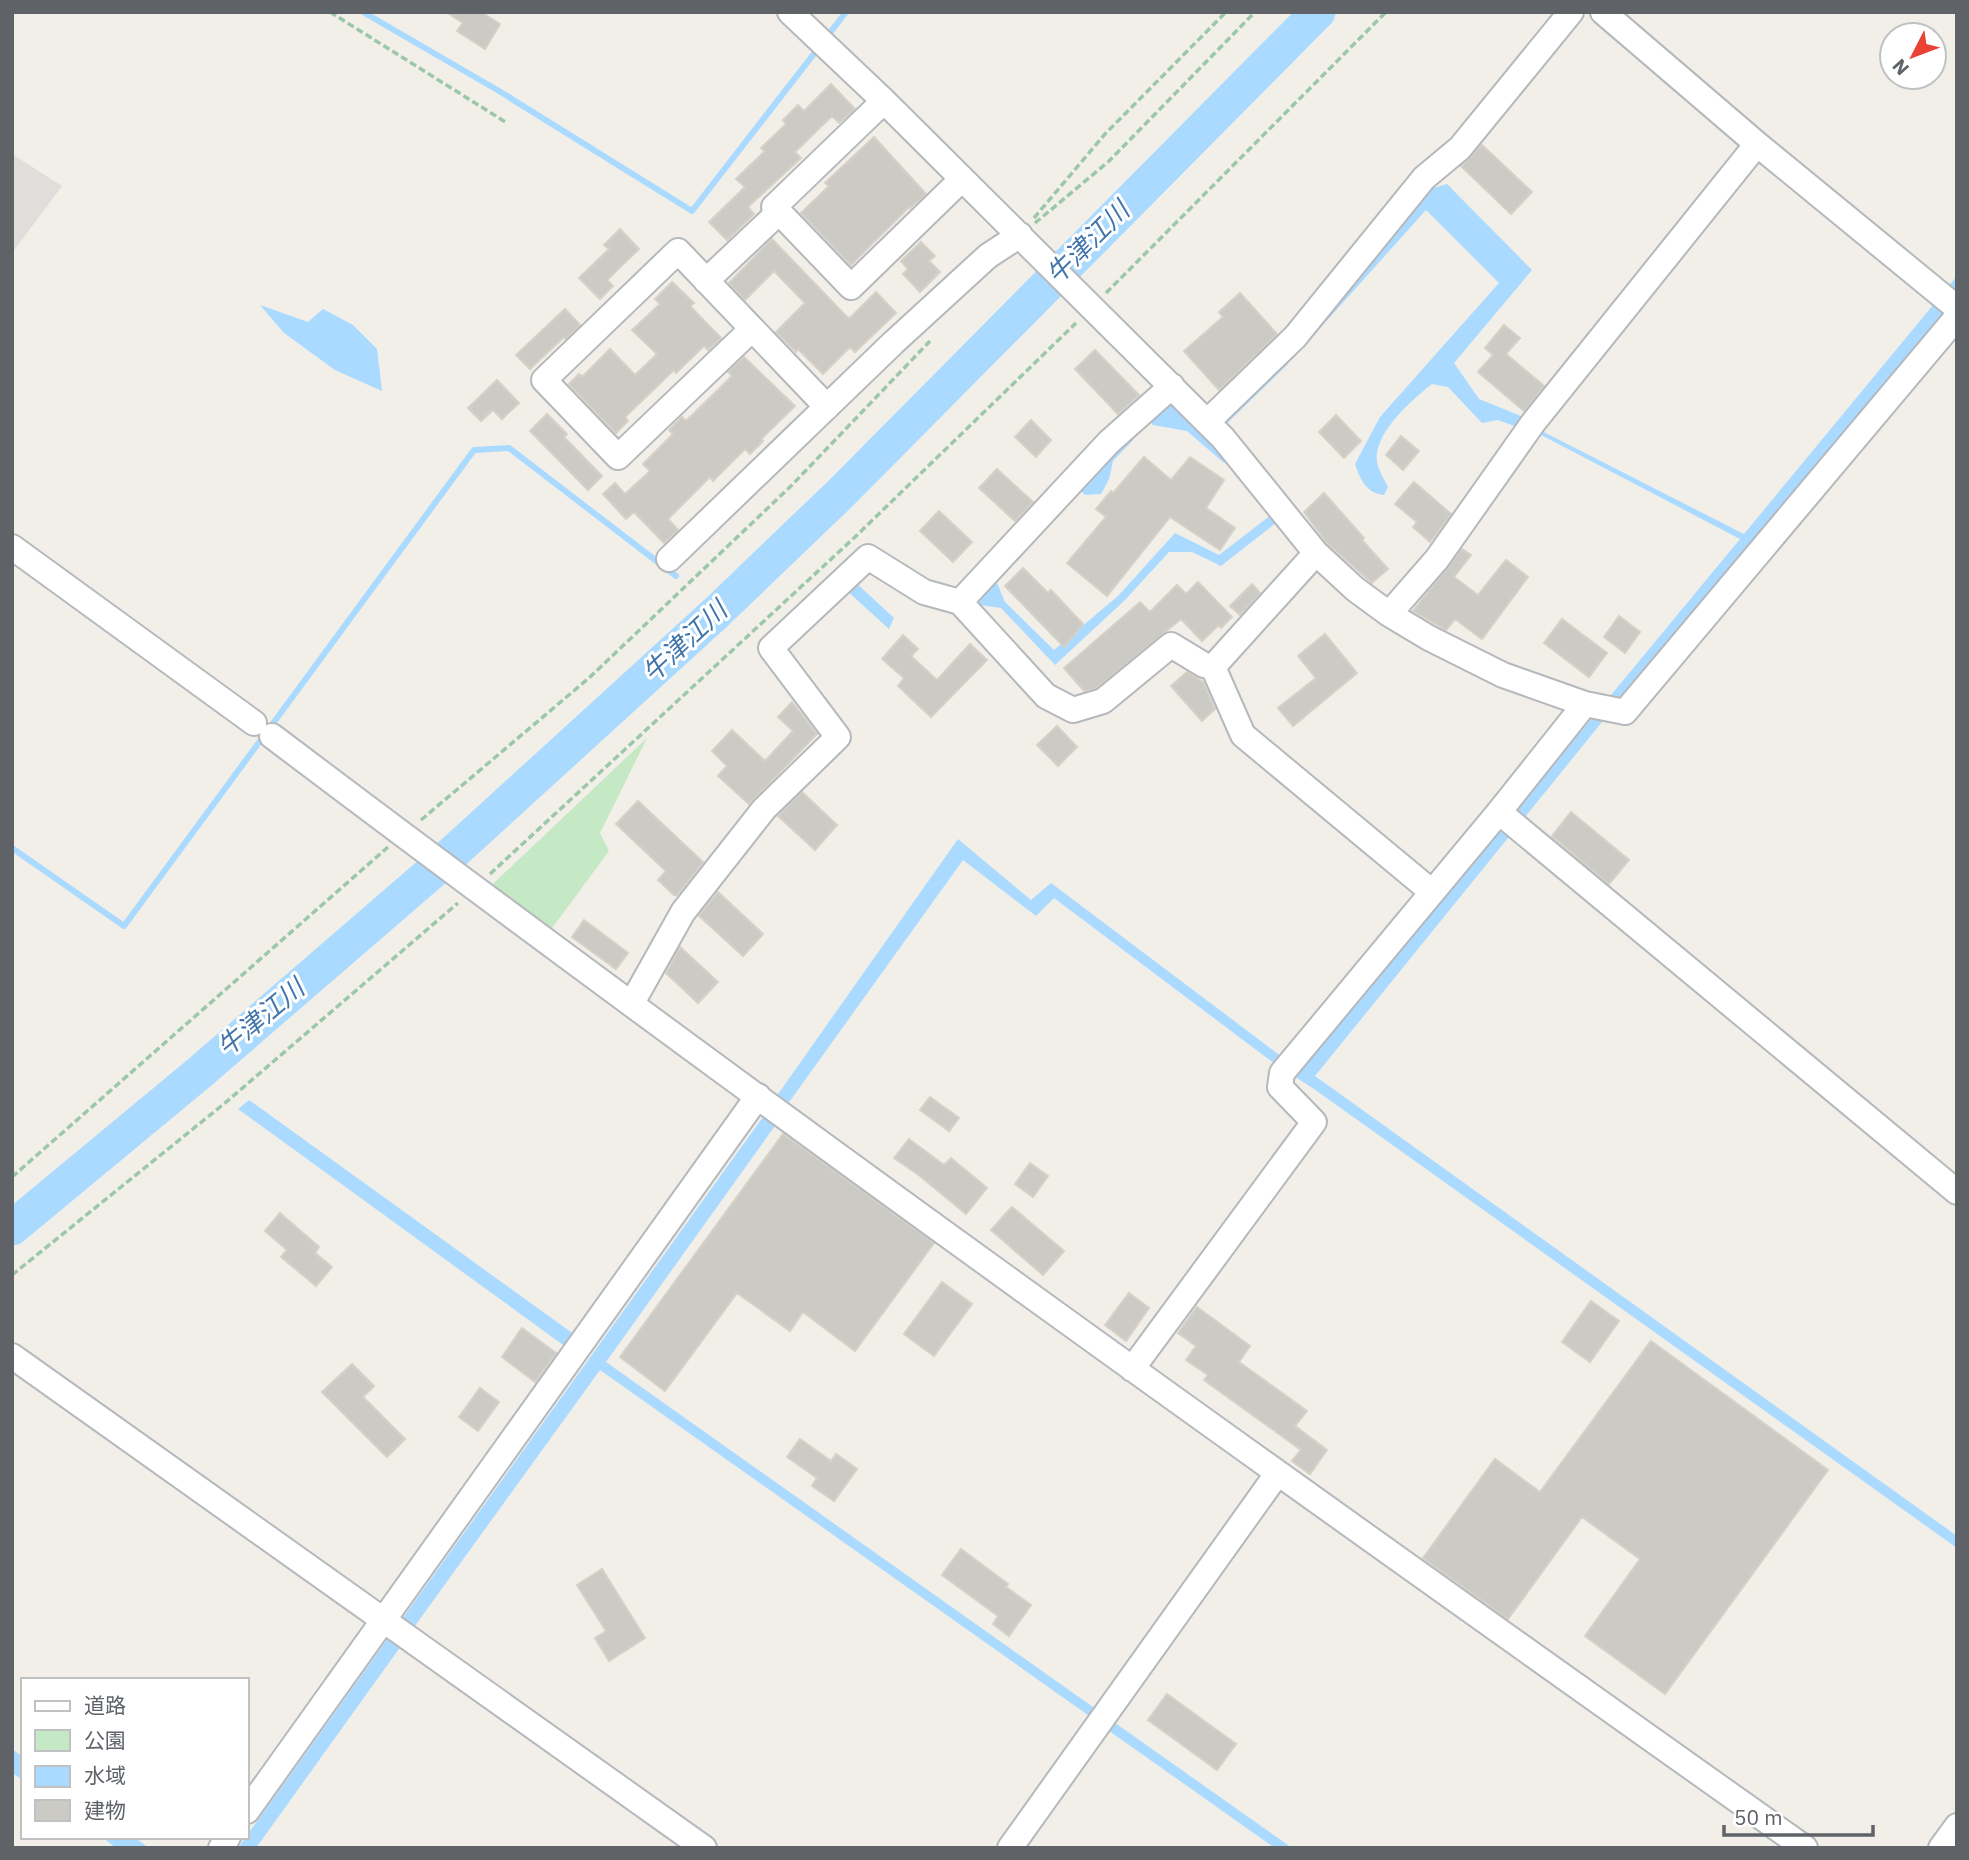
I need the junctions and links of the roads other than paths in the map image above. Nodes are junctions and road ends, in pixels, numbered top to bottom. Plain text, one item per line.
1 (790, 12) edge
2 (1571, 12) edge
3 (1603, 12) edge
4 (884, 101) junction
5 (1757, 144) junction
6 (962, 179) junction
7 (779, 212) junction
8 (1020, 235) junction
9 (706, 281) junction
10 (1947, 300) edge
11 (1957, 317) edge
12 (752, 329) junction
13 (1172, 386) junction
14 (827, 407) junction
15 (1215, 430) junction
16 (12, 547) edge
17 (1316, 553) junction
18 (670, 559) dead end
19 (960, 602) junction
20 (1389, 614) junction
21 (1213, 667) junction
22 (1598, 707) junction
23 (1499, 812) junction
24 (1432, 892) junction
25 (632, 1003) junction
26 (758, 1097) junction
27 (1957, 1192) edge
28 (12, 1356) edge
29 (1132, 1369) junction
30 (1277, 1474) junction
31 (384, 1619) junction
32 (248, 1810) edge
33 (1957, 1826) edge
34 (704, 1848) edge
35 (1010, 1848) edge
36 (1805, 1848) edge
37 (1941, 1848) edge

1 - 4 street
2 - 15 street
3 - 5 street
4 - 6 street
4 - 7 street
5 - 10 street
5 - 20 street
6 - 7 street
6 - 8 street
7 - 9 street
8 - 13 street
8 - 14 street
9 - 12 street
9 - 12 street
11 - 22 street
12 - 14 street
13 - 15 street
13 - 19 street
14 - 18 street
15 - 17 street
16 - 25 street
17 - 20 street
17 - 21 street
19 - 21 street
19 - 25 street
20 - 22 street
21 - 24 street
22 - 23 street
23 - 24 street
23 - 27 street
24 - 29 street
25 - 26 street
26 - 29 street
26 - 31 street
28 - 31 street
29 - 30 street
30 - 35 street
30 - 36 street
31 - 32 street
31 - 34 street
33 - 37 street

